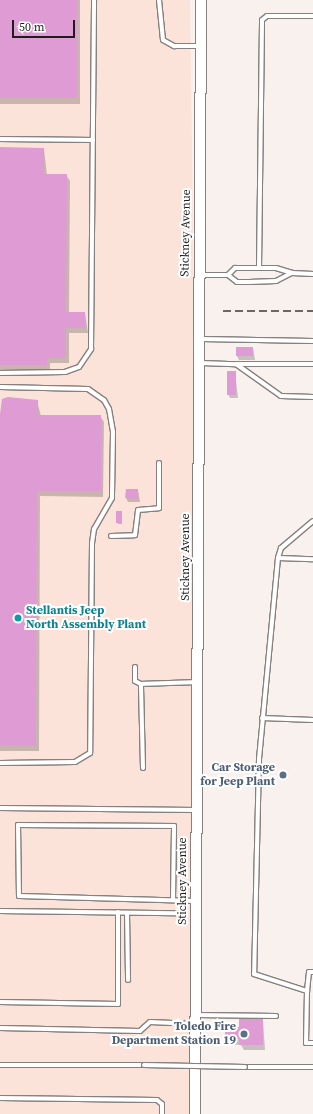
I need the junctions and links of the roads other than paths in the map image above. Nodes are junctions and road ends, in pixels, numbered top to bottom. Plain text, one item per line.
1 (94, 0) edge
2 (159, 0) edge
3 (201, 0) edge
4 (313, 16) edge
5 (201, 46) junction
6 (0, 139) edge
7 (93, 140) junction
8 (259, 268) junction
9 (292, 273) junction
10 (313, 274) edge
11 (198, 275) junction
12 (228, 275) junction
13 (198, 339) junction
14 (313, 341) edge
15 (198, 363) junction
16 (236, 364) junction
17 (313, 364) edge
18 (0, 373) edge
19 (0, 386) edge
20 (313, 397) edge
21 (159, 463) dead end
22 (313, 521) edge
23 (111, 536) dead end
24 (278, 558) junction
25 (313, 558) edge
26 (135, 667) dead end
27 (198, 682) junction
28 (141, 684) junction
29 (262, 718) junction
30 (313, 720) edge
31 (0, 763) edge
32 (143, 768) dead end
33 (0, 808) edge
34 (197, 810) junction
35 (173, 900) junction
36 (196, 901) junction
37 (0, 911) edge
38 (118, 912) junction
39 (127, 912) junction
40 (176, 913) dead end
41 (313, 972) edge
42 (128, 980) dead end
43 (307, 991) junction
44 (0, 1002) edge
45 (276, 1016) dead end
46 (195, 1020) junction
47 (0, 1028) edge
48 (313, 1044) edge
49 (0, 1065) edge
50 (313, 1067) edge
51 (0, 1098) edge
52 (162, 1114) edge
53 (195, 1114) edge

1 - 7 lane
2 - 5 lane
3 - 5 street, Stickney Avenue
4 - 8 lane
5 - 11 street, Stickney Avenue
6 - 7 lane
7 - 18 lane
8 - 9 lane
8 - 12 lane
9 - 10 lane
9 - 12 lane
11 - 12 lane
11 - 13 street, Stickney Avenue
13 - 14 lane
13 - 15 street, Stickney Avenue
15 - 16 lane
15 - 27 street, Stickney Avenue
16 - 17 lane
16 - 20 lane
19 - 31 lane
21 - 23 lane
22 - 24 lane
24 - 25 lane
24 - 29 lane
26 - 28 lane
27 - 28 lane
27 - 34 street, Stickney Avenue
28 - 32 lane
29 - 30 lane
29 - 43 lane
33 - 34 lane
34 - 36 street, Stickney Avenue
35 - 35 lane
35 - 36 lane
36 - 46 street, Stickney Avenue
37 - 38 lane
38 - 39 lane
38 - 44 lane
39 - 40 lane
39 - 42 lane
41 - 43 lane
43 - 48 lane
45 - 46 lane
46 - 47 lane
46 - 53 street, Stickney Avenue
49 - 50 lane, bridge
51 - 52 lane

